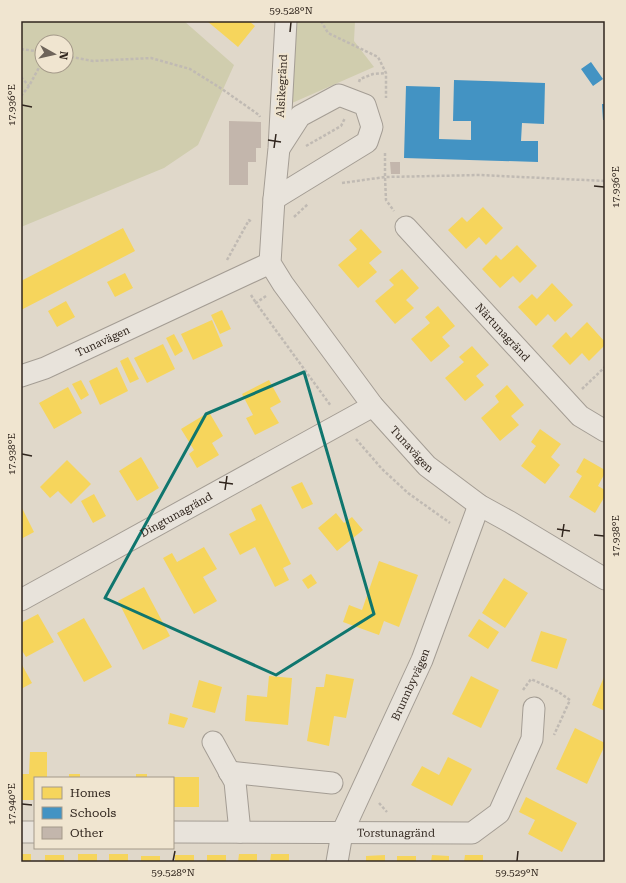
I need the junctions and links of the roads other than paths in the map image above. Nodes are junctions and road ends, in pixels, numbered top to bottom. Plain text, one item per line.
1 (286, 21) edge
2 (279, 148) junction
3 (274, 199) junction
4 (406, 227) road end
5 (270, 263) junction
6 (21, 376) edge
7 (373, 406) junction
8 (605, 431) edge
9 (479, 505) junction
10 (605, 579) edge
11 (21, 600) edge
12 (534, 708) dead end
13 (213, 742) dead end
14 (230, 772) junction
15 (332, 783) dead end
16 (21, 832) edge
17 (34, 832) edge
18 (174, 832) edge
19 (240, 832) junction
20 (342, 833) junction
21 (337, 862) edge

1 - 2 street, Alsikegränd
2 - 3 street, Alsikegränd
2 - 3 street
3 - 5 street
4 - 8 street, Närtunagränd
5 - 6 street, Tunavägen
5 - 7 street, Tunavägen
7 - 9 street, Tunavägen
7 - 11 street, Dingtunagränd
9 - 10 street, Tunavägen
9 - 20 street, Brunnbyvägen
12 - 20 street, Torstunagränd
13 - 14 street
14 - 15 street
14 - 19 street
16 - 17 street
18 - 19 street, Torstunagränd
19 - 20 street, Torstunagränd
20 - 21 street, Brunnbyvägen

